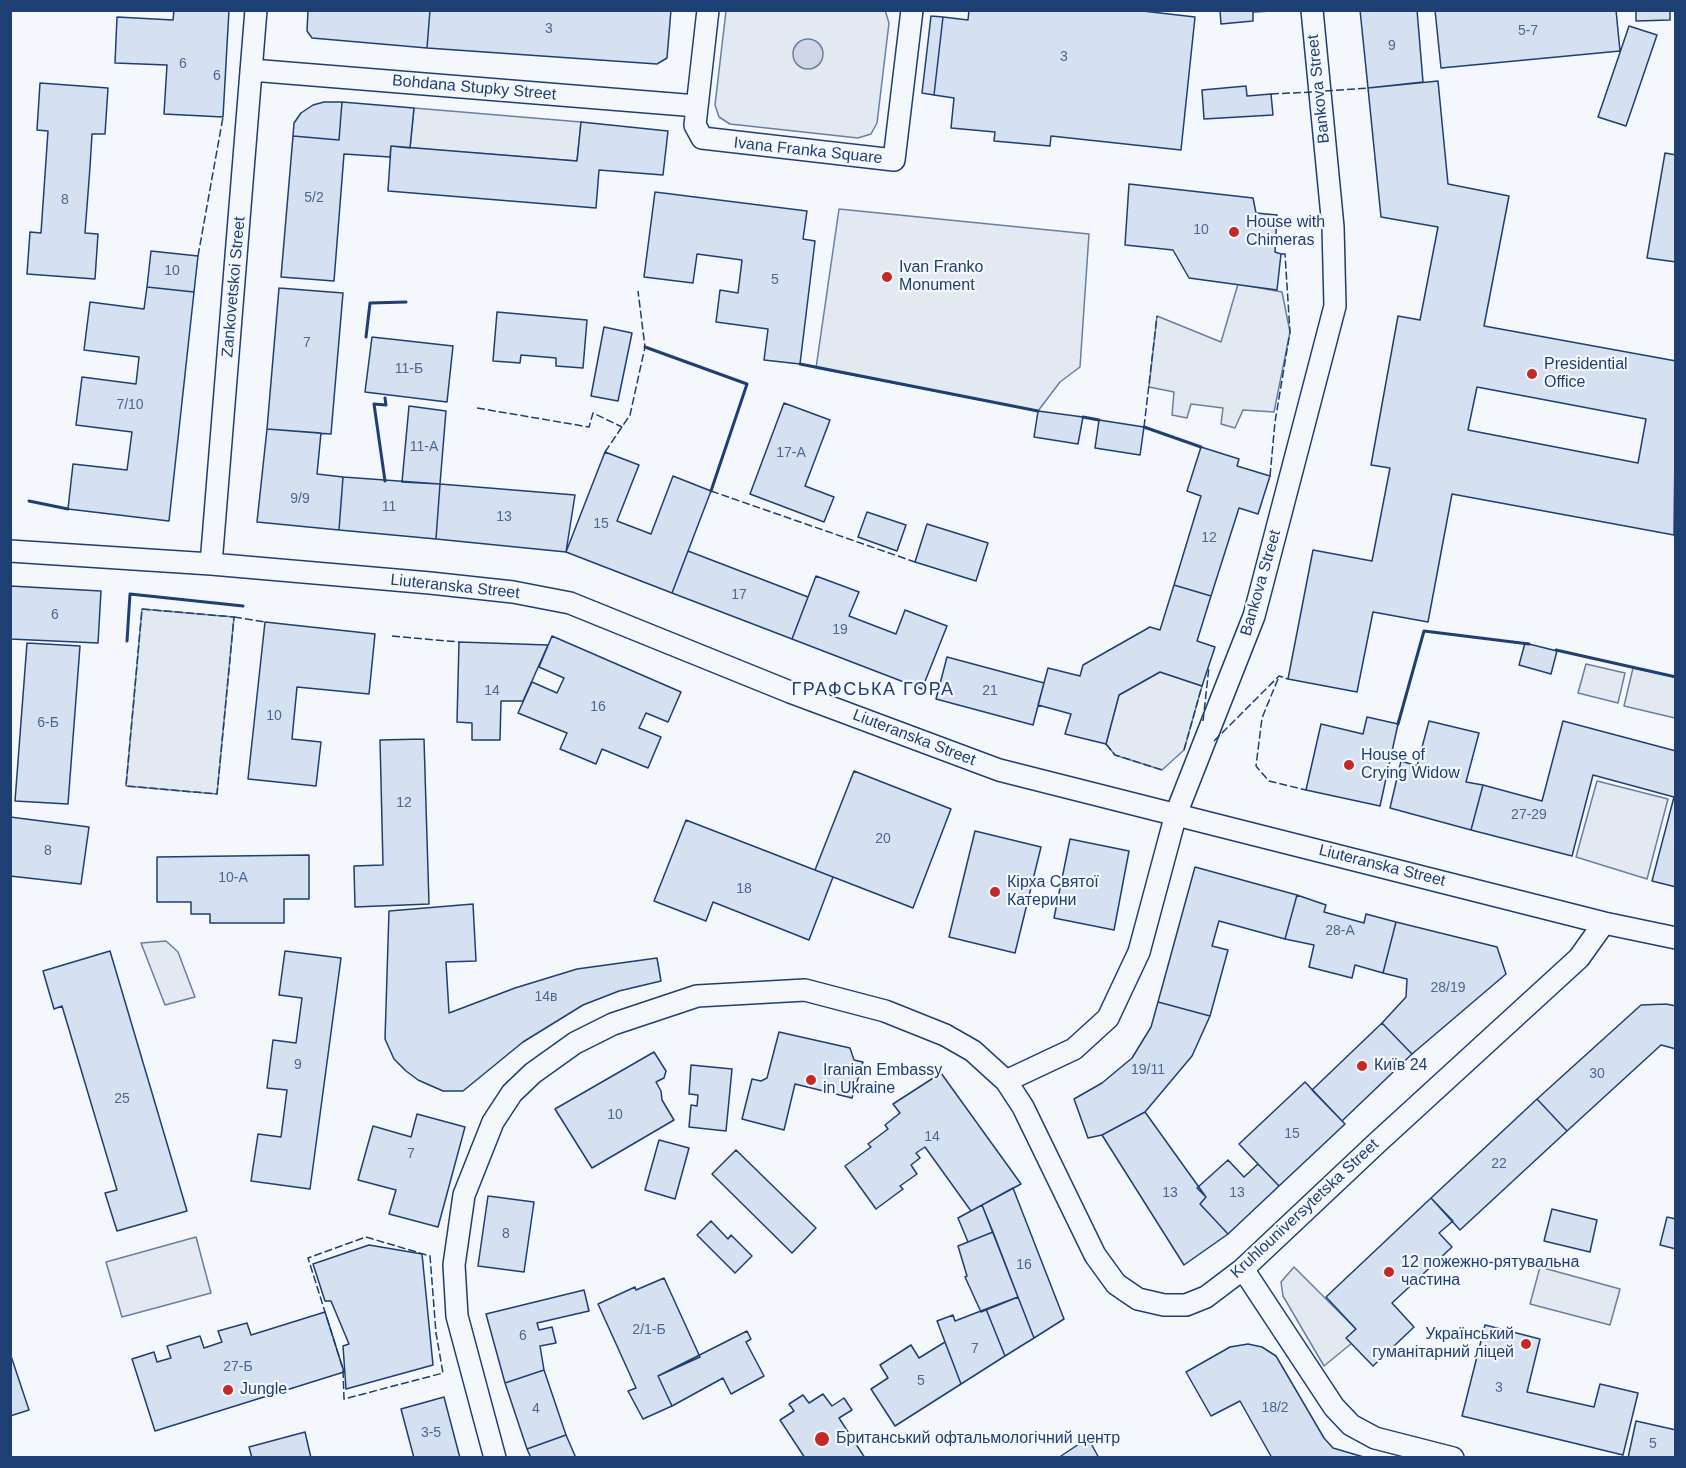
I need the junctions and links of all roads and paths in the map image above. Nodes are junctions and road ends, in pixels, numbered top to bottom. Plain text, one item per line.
1 (256, 10) edge
2 (708, 10) edge
3 (912, 10) edge
4 (1312, 10) edge
5 (252, 70) junction
6 (697, 106) junction
7 (10, 551) edge
8 (211, 564) junction
9 (1176, 814) junction
10 (1604, 922) junction
11 (1676, 938) edge
12 (1006, 1081) junction
13 (1243, 1269) junction
14 (495, 1458) edge
15 (1453, 1458) edge

1 - 5 street, Zankovetskoi Street
2 - 6 street, Ivana Franka Square
3 - 6 street, Ivana Franka Square
4 - 9 street, Bankova Street
5 - 6 street, Bohdana Stupky Street
5 - 8 street, Zankovetskoi Street
7 - 8 street, Liuteranska Street
8 - 9 street, Liuteranska Street
9 - 10 street, Liuteranska Street
9 - 12 street, Bankova Street
10 - 11 street, Liuteranska Street
10 - 13 street, Kruhlouniversytetska Street
12 - 13 street, Kruhlouniversytetska Street
12 - 14 street, Kruhlouniversytetska Street
13 - 15 street

